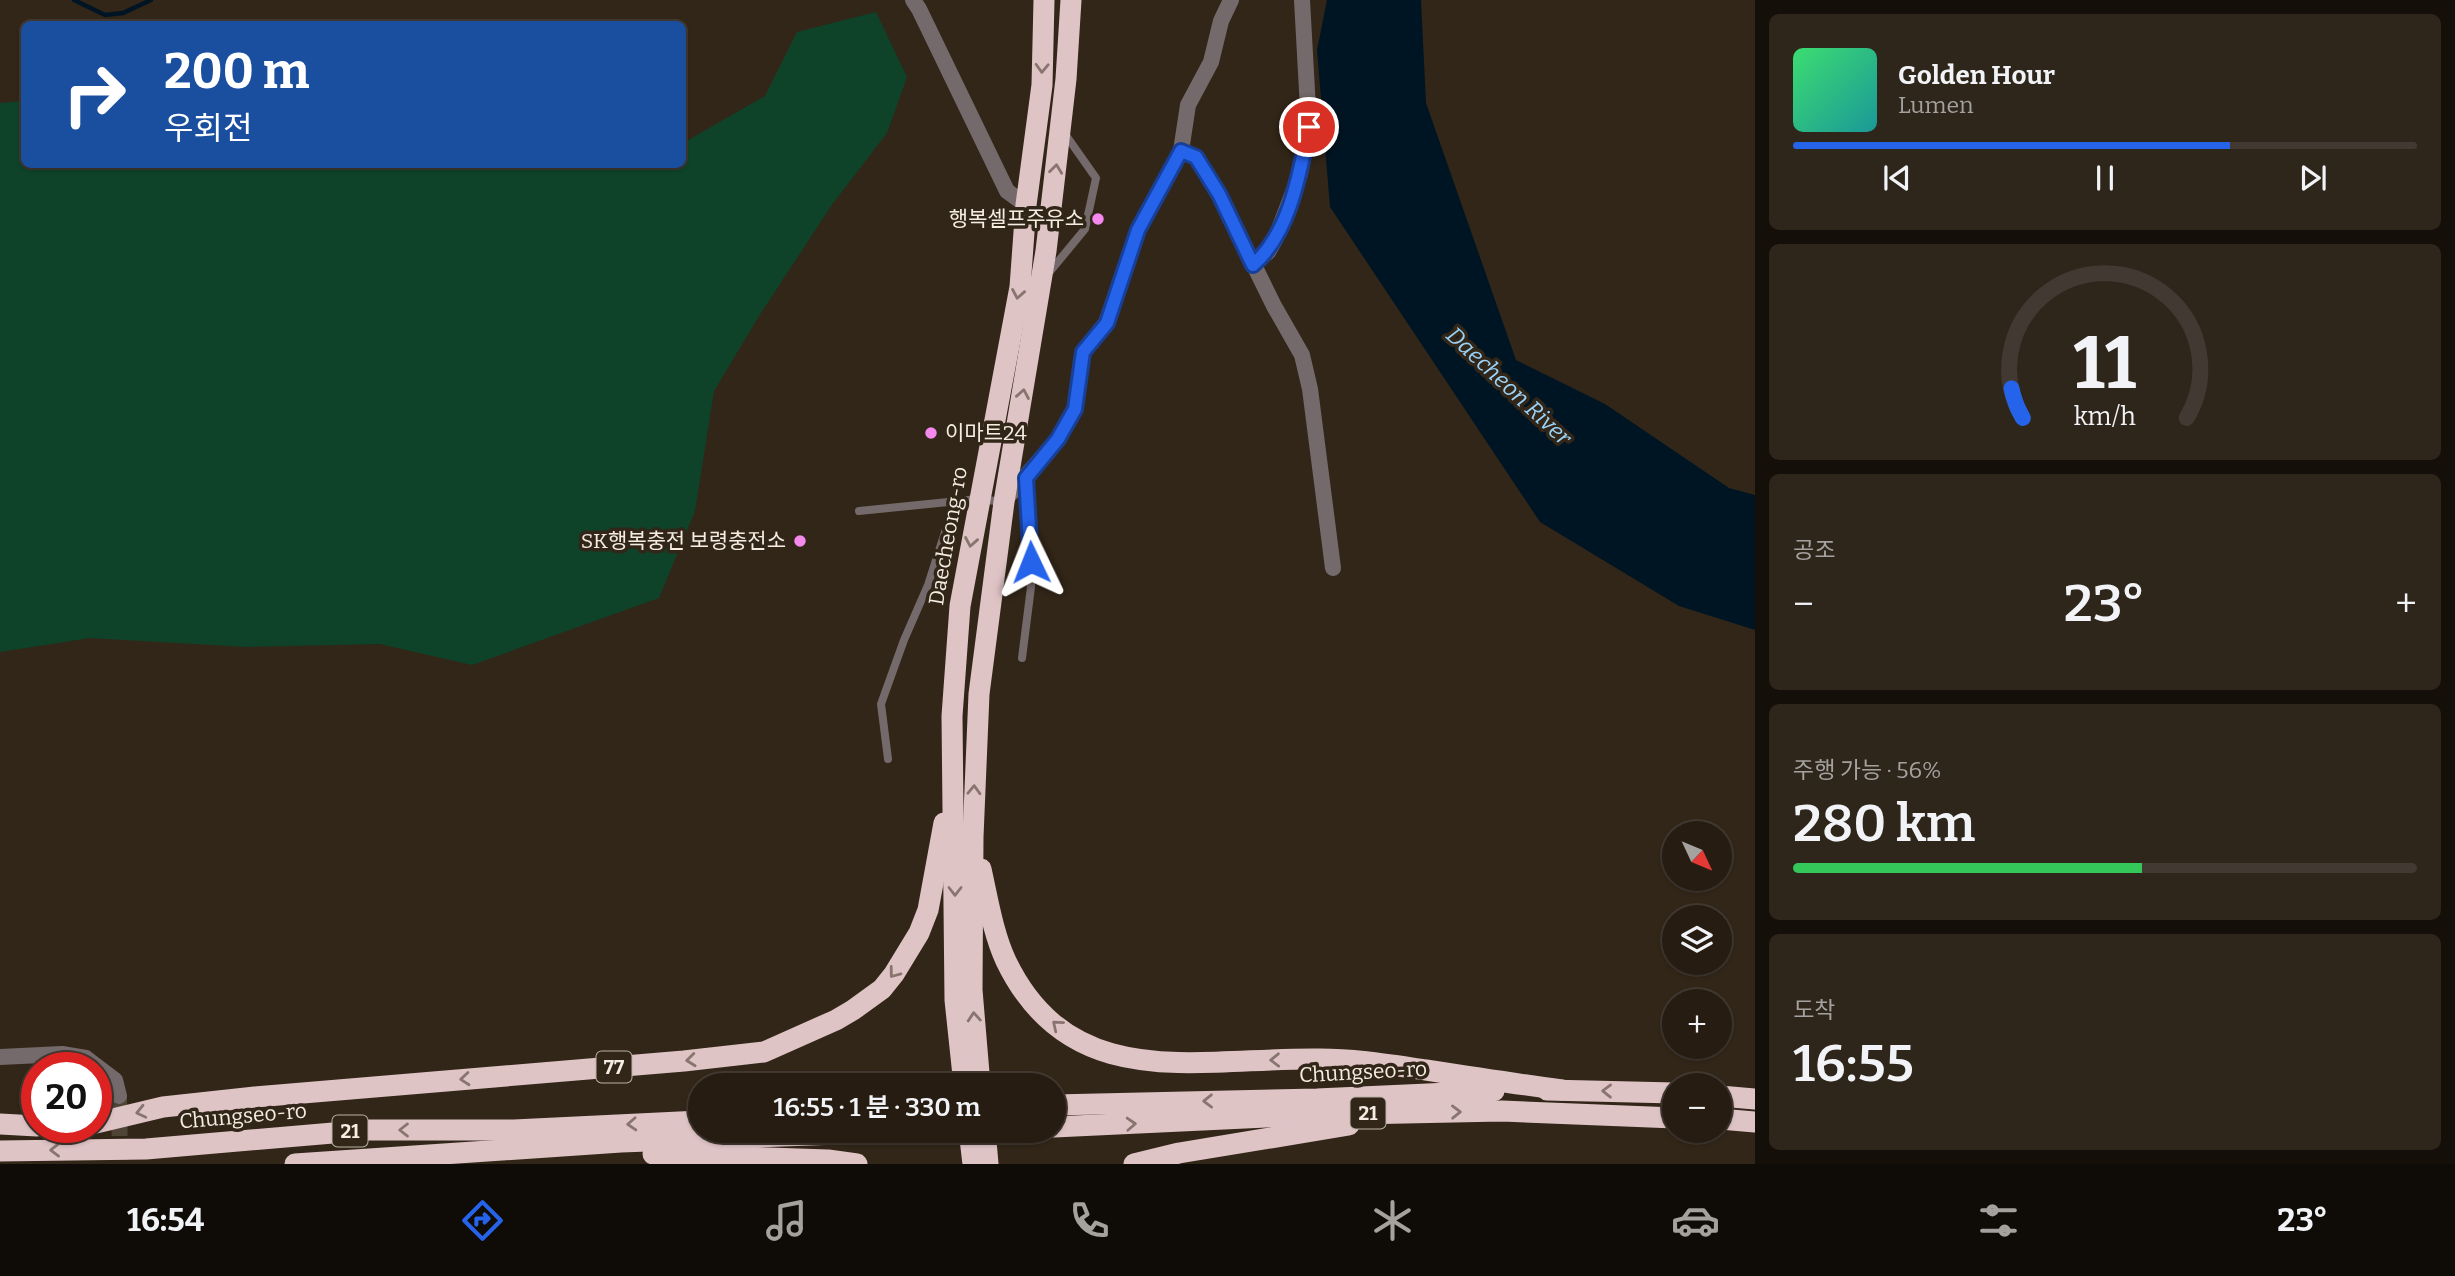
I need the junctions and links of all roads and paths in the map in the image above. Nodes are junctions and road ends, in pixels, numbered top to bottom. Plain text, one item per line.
1 (913, 0) edge
2 (1044, 0) edge
3 (1072, 0) edge
4 (1231, 0) edge
5 (1303, 0) edge
6 (1061, 128) junction
7 (1181, 151) junction
8 (1026, 205) junction
9 (1253, 265) junction
10 (1041, 283) junction
11 (1026, 478) junction
12 (978, 499) junction
13 (955, 501) junction
14 (1004, 502) junction
15 (859, 511) dead end
16 (1333, 568) dead end
17 (1022, 658) dead end
18 (888, 759) dead end
19 (953, 769) junction
20 (973, 837) junction
21 (0, 1057) edge
22 (963, 1073) edge
23 (979, 1073) edge
24 (1562, 1090) junction
25 (1662, 1093) edge
26 (119, 1096) tunnel mouth
27 (1732, 1097) edge
28 (1755, 1099) edge
29 (1066, 1105) edge
30 (1424, 1112) junction
31 (1662, 1117) edge
32 (112, 1119) edge
33 (1732, 1120) edge
34 (688, 1122) edge
35 (1755, 1122) edge
36 (0, 1124) edge
37 (21, 1125) edge
38 (1066, 1127) edge
39 (688, 1140) edge
40 (971, 1143) edge
41 (987, 1143) edge
42 (0, 1151) edge
43 (295, 1164) edge
44 (463, 1164) edge
45 (857, 1164) edge
46 (973, 1164) edge
47 (989, 1164) edge
48 (1134, 1164) edge

1 - 8 street
2 -> 8 highway, Daecheong-ro
3 - 6 highway
4 - 7 street
5 - 9 street
10 -> 6 highway
6 - 10 lane
7 - 9 street
7 - 11 street
8 -> 12 highway, Daecheong-ro
9 - 16 street
14 -> 10 highway
11 - 14 street
11 - 17 lane
12 - 13 lane
12 - 14 lane
12 -> 19 highway, Daecheong-ro
13 - 15 lane
13 - 18 lane
20 -> 14 highway
19 -> 22 highway, Daecheong-ro
19 -> 32 highway, 77
23 -> 20 highway
24 -> 20 highway
21 - 26 street
25 -> 24 highway, Chungseo-ro / 21
24 -> 29 highway, Chungseo-ro / 21
27 - 28 highway
30 -> 31 highway, Chungseo-ro / 21
38 -> 30 highway, Chungseo-ro / 21
30 - 48 highway
33 - 35 highway
34 -> 42 highway, Chungseo-ro / 21
36 - 37 highway
39 - 43 highway, 21
40 - 46 highway
41 - 47 highway
44 - 45 highway

